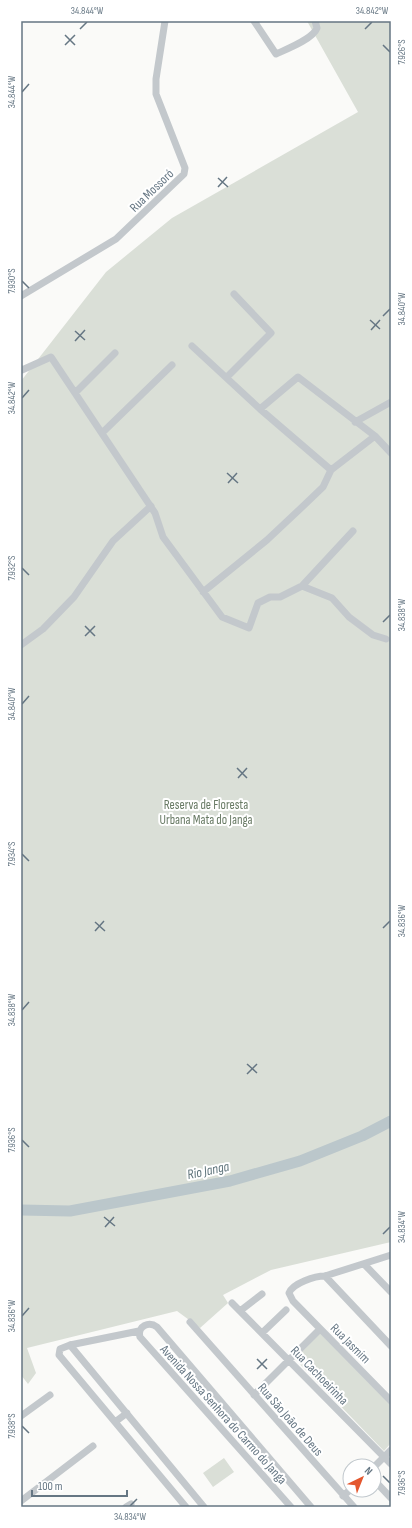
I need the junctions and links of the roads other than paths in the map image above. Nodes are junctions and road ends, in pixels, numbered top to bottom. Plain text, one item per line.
1 (164, 21) edge
2 (254, 21) edge
3 (315, 21) edge
4 (234, 294) dead end
5 (21, 296) edge
6 (192, 346) dead end
7 (115, 353) dead end
8 (172, 365) dead end
9 (21, 369) edge
10 (227, 377) junction
11 (75, 393) junction
12 (391, 402) edge
13 (260, 409) junction
14 (355, 422) junction
15 (102, 433) junction
16 (375, 436) junction
17 (391, 453) edge
18 (331, 470) junction
19 (151, 506) junction
20 (353, 531) dead end
21 (302, 586) junction
22 (203, 592) junction
23 (386, 639) dead end
24 (21, 645) edge
25 (391, 1255) edge
26 (364, 1264) junction
27 (325, 1276) junction
28 (391, 1292) edge
29 (262, 1294) dead end
30 (232, 1303) dead end
31 (286, 1310) dead end
32 (240, 1311) junction
33 (190, 1322) dead end
34 (320, 1329) junction
35 (262, 1333) junction
36 (140, 1334) junction
37 (70, 1344) junction
38 (391, 1346) edge
39 (289, 1360) junction
40 (50, 1395) dead end
41 (254, 1395) junction
42 (391, 1401) edge
43 (127, 1412) junction
44 (21, 1415) edge
45 (115, 1422) junction
46 (247, 1434) junction
47 (236, 1444) junction
48 (93, 1446) dead end
49 (391, 1450) edge
50 (384, 1457) junction
51 (391, 1464) edge
52 (382, 1488) edge
53 (342, 1495) edge
54 (345, 1498) edge
55 (391, 1498) edge
56 (21, 1501) edge
57 (201, 1506) edge
58 (186, 1507) edge
59 (291, 1507) edge
60 (311, 1507) edge
61 (354, 1507) edge

1 - 5 street, Rua Mossoró
2 - 3 street
4 - 10 street
6 - 10 street
7 - 11 street
8 - 15 street
9 - 11 street
10 - 13 street
11 - 15 street
12 - 14 street
13 - 14 street
13 - 18 street
14 - 16 street
15 - 19 street
16 - 17 street
16 - 18 street
18 - 22 street
19 - 22 street
19 - 24 street
20 - 21 street
21 - 22 street
21 - 23 street
25 - 26 street
26 - 27 street
26 - 28 street
27 - 34 street, Rua Jasmim
27 - 38 street
29 - 32 street
30 - 32 street, Rua Cachoeirinha
31 - 35 street
32 - 35 street, Rua Cachoeirinha
33 - 41 street, Rua São João de Deus
34 - 39 street
34 - 42 street, Rua Jasmim
35 - 39 street, Rua Cachoeirinha
36 - 37 street
36 - 46 street
36 - 47 street, Avenida Nossa Senhora do Carmo do Janga
37 - 43 street
37 - 45 street
39 - 41 street
39 - 50 street, Rua Cachoeirinha
40 - 44 street
41 - 53 street, Rua São João de Deus
43 - 45 street
43 - 57 street
45 - 58 street
46 - 47 street
46 - 60 street
47 - 59 street, Avenida Nossa Senhora do Carmo do Janga
48 - 56 street
49 - 50 street
50 - 51 street, Rua Cachoeirinha
52 - 55 street
54 - 61 street, Rua São João de Deus

